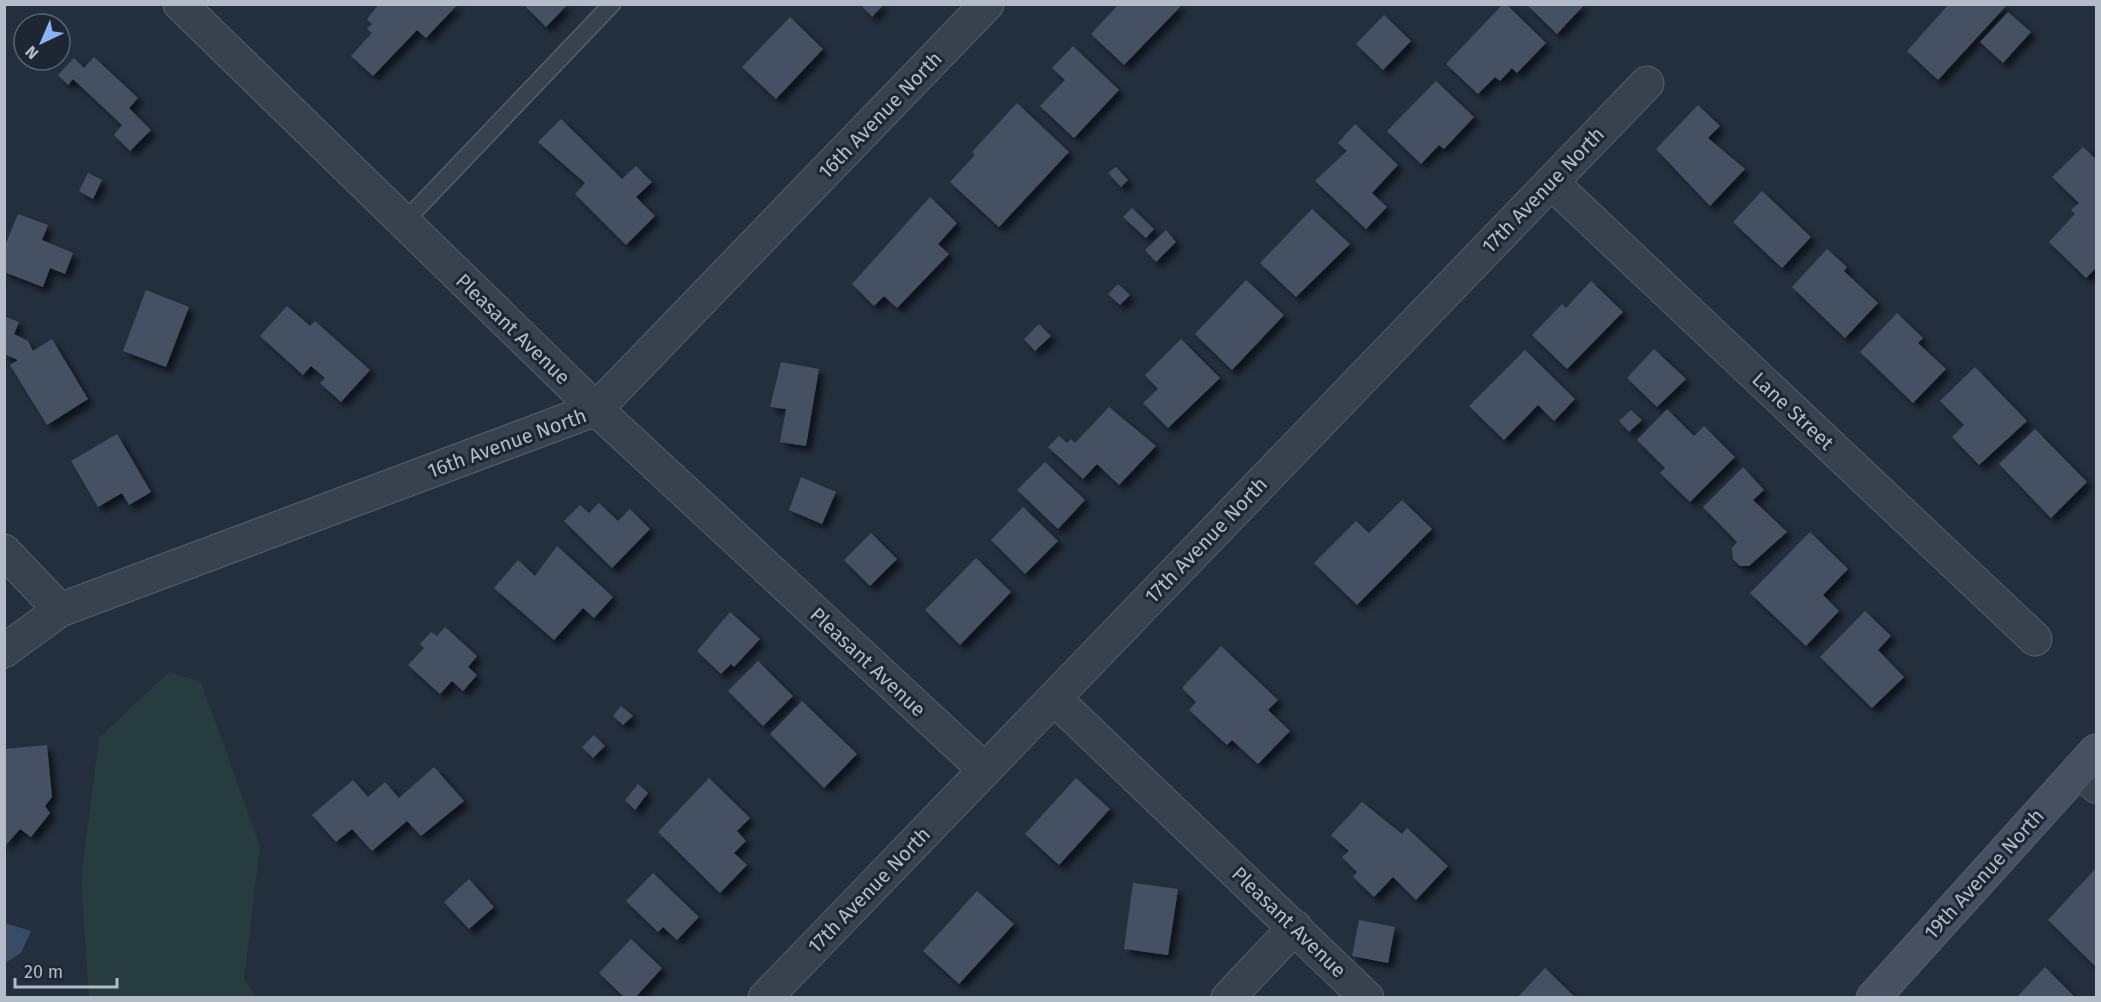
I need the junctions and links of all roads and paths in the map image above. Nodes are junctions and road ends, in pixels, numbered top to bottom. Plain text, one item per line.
1 (612, 4) edge
2 (987, 4) edge
3 (195, 10) edge
4 (1647, 83) dead end
5 (1551, 182) junction
6 (404, 222) junction
7 (596, 410) junction
8 (4, 551) edge
9 (60, 610) junction
10 (2035, 639) dead end
11 (4, 651) edge
12 (1054, 698) junction
13 (2091, 769) edge
14 (985, 770) junction
15 (1295, 927) junction
16 (765, 998) edge
17 (1228, 998) edge
18 (1367, 998) edge
19 (1873, 998) edge

1 - 6 lane
2 - 7 street, 16th Avenue North
3 - 6 street, Pleasant Avenue
4 - 5 street, 17th Avenue North
5 - 10 street, Lane Street
5 - 12 street, 17th Avenue North
6 - 7 street, Pleasant Avenue
7 - 9 street, 16th Avenue North
7 - 14 street, Pleasant Avenue
8 - 9 street
9 - 11 street, 16th Avenue North
12 - 14 street, 17th Avenue North
12 - 15 street, Pleasant Avenue
13 - 19 street, 19th Avenue North
14 - 16 street, 17th Avenue North
15 - 17 street
15 - 18 street, Pleasant Avenue

